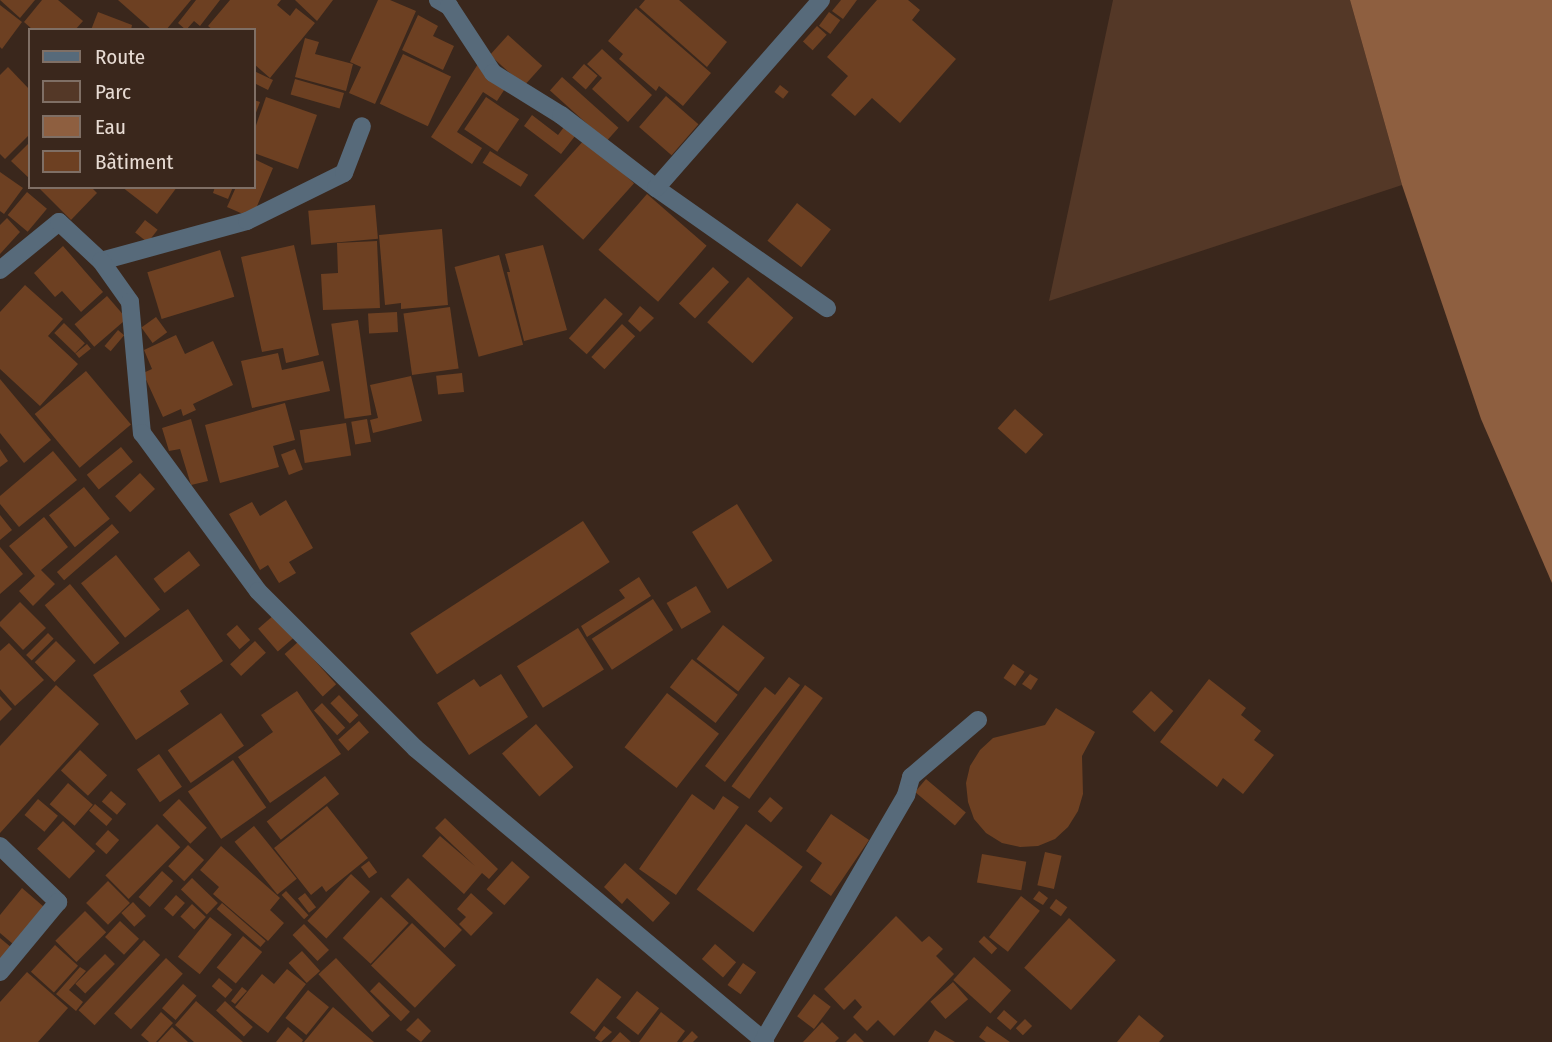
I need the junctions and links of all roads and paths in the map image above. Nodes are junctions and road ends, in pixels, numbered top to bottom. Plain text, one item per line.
1 (821, 0) edge
2 (447, 2) edge
3 (362, 126) dead end
4 (656, 188) junction
5 (101, 261) junction
6 (0, 270) edge
7 (827, 308) dead end
8 (978, 720) dead end
9 (0, 846) edge
10 (0, 972) edge
11 (764, 1042) edge

1 - 4 street
2 - 4 street
3 - 5 street
4 - 7 street
5 - 6 street
5 - 11 street
8 - 11 street
9 - 10 street

